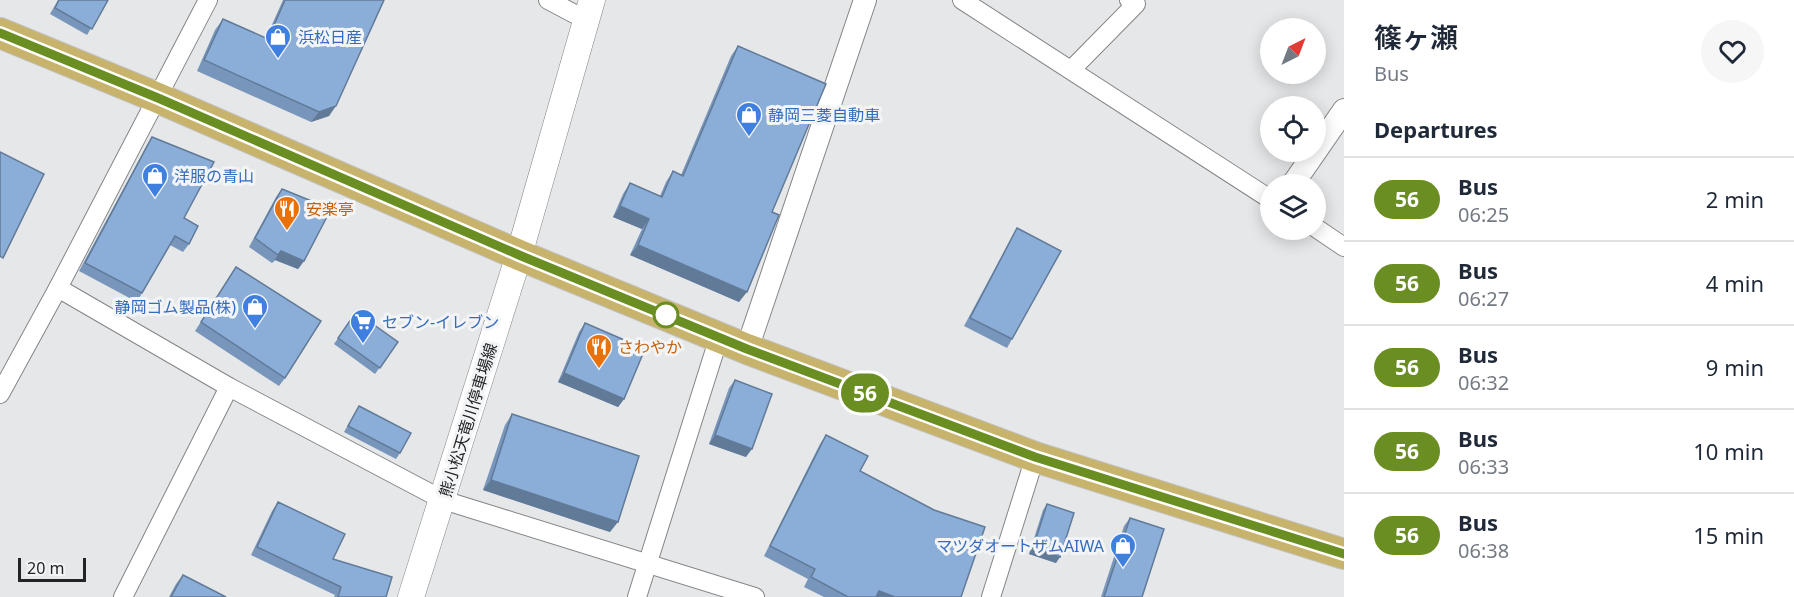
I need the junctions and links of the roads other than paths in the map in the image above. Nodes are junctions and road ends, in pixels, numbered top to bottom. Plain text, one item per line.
1 (208, 0) edge
2 (548, 0) edge
3 (865, 0) edge
4 (962, 0) edge
5 (1134, 1) edge
6 (589, 10) edge
7 (0, 33) edge
8 (1072, 69) junction
9 (158, 98) junction
10 (1344, 110) edge
11 (1300, 174) edge
12 (1260, 192) edge
13 (1326, 235) edge
14 (1344, 247) edge
15 (519, 255) junction
16 (58, 288) junction
17 (719, 337) junction
18 (747, 349) junction
19 (229, 387) junction
20 (0, 394) edge
21 (1035, 457) junction
22 (443, 500) junction
23 (1344, 554) edge
24 (648, 563) junction
25 (123, 597) edge
26 (411, 597) edge
27 (637, 597) edge
28 (755, 597) edge
29 (991, 597) edge

1 - 9 street
2 - 6 street
3 - 18 street
4 - 8 street
5 - 8 street
6 - 15 main road, 熊小松天竜川停車場線
7 - 9 highway
8 - 12 street
9 - 15 highway
9 - 16 street
10 - 11 street
13 - 14 street
15 - 17 highway
15 - 22 main road, 熊小松天竜川停車場線
16 - 19 street
16 - 20 street
17 - 18 highway
17 - 24 street
18 - 21 highway
19 - 22 street
19 - 25 street
21 - 23 highway
21 - 29 street
22 - 24 street
22 - 26 main road, 熊小松天竜川停車場線
24 - 27 street
24 - 28 street

